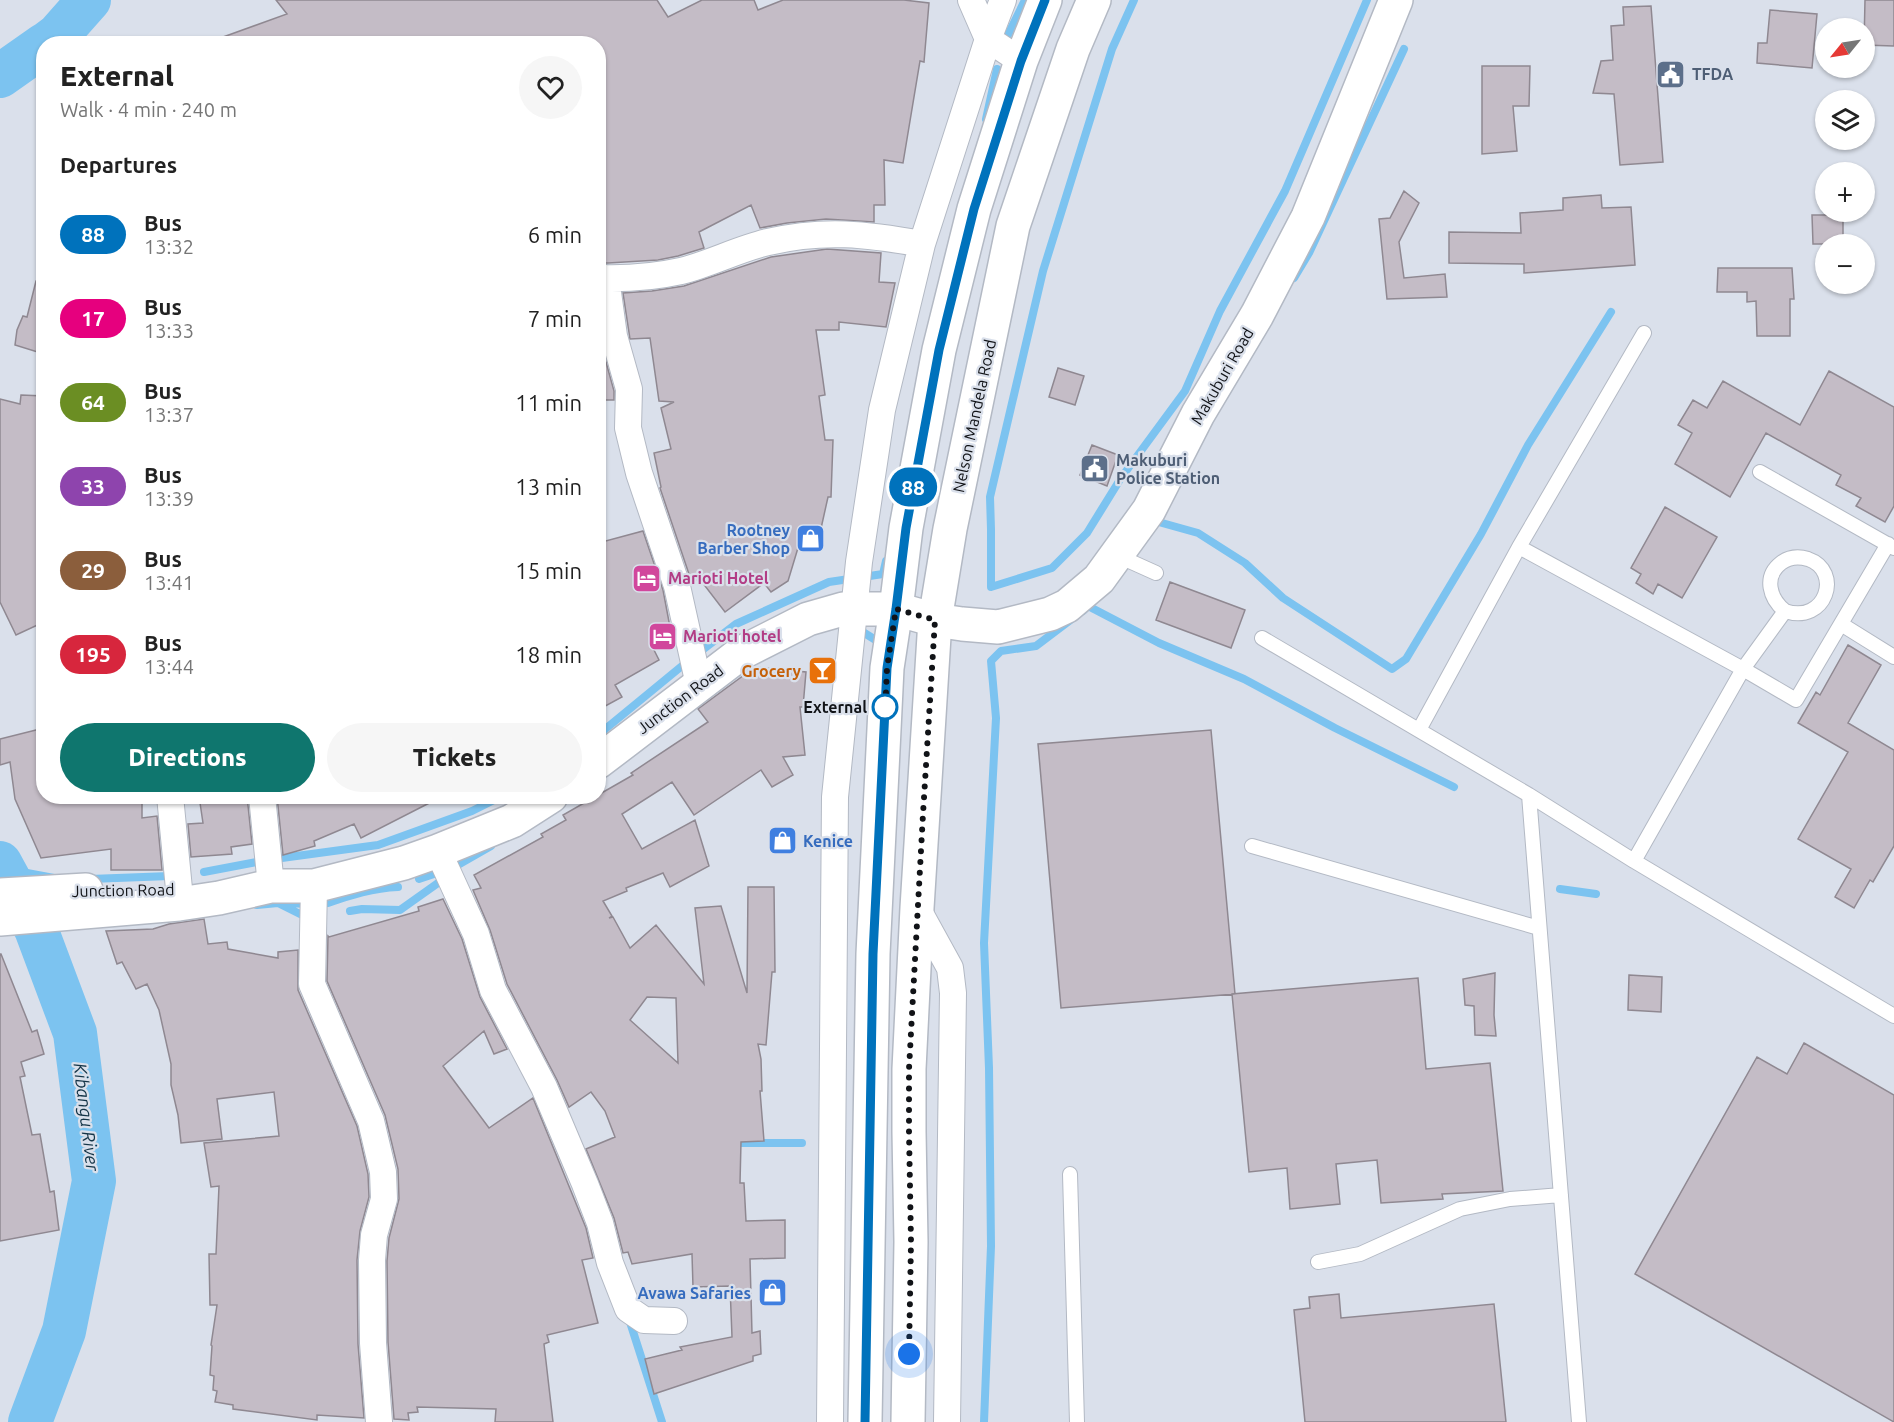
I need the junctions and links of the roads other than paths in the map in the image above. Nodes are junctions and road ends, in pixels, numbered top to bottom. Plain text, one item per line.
1 (971, 0) edge
2 (1004, 0) edge
3 (1045, 0) edge
4 (1094, 0) edge
5 (1396, 0) edge
6 (988, 39) junction
7 (1021, 61) junction
8 (922, 244) junction
9 (606, 278) edge
10 (606, 297) edge
11 (1644, 333) dead end
12 (1760, 472) dead end
13 (1891, 546) edge
14 (1519, 547) junction
15 (1116, 555) junction
16 (1155, 573) dead end
17 (854, 608) junction
18 (896, 609) junction
19 (1785, 611) junction
20 (935, 620) junction
21 (1841, 624) junction
22 (1262, 638) dead end
23 (1894, 657) edge
24 (1743, 669) junction
25 (699, 685) junction
26 (1419, 730) junction
27 (606, 756) edge
28 (1529, 795) junction
29 (171, 804) edge
30 (263, 804) edge
31 (538, 804) edge
32 (1252, 846) dead end
33 (438, 851) junction
34 (1634, 861) junction
35 (271, 886) junction
36 (314, 886) junction
37 (180, 889) junction
38 (0, 895) edge
39 (219, 898) junction
40 (64, 902) junction
41 (917, 908) junction
42 (0, 919) edge
43 (1539, 928) junction
44 (1894, 1016) edge
45 (1071, 1174) dead end
46 (1561, 1195) junction
47 (1318, 1262) dead end
48 (675, 1321) dead end
49 (379, 1422) edge
50 (830, 1422) edge
51 (865, 1422) edge
52 (908, 1422) edge
53 (946, 1422) edge
54 (1077, 1422) edge
55 (1579, 1422) edge

1 - 6 street
2 - 6 street
3 - 7 main road
4 - 20 main road, Nelson Mandela Road
5 - 15 main road, Makuburi Road
6 - 7 street
6 - 8 street
7 - 18 main road
8 - 9 street
8 - 17 street
10 - 25 street
11 - 14 lane
12 - 13 lane
13 - 21 lane
14 - 24 lane
14 - 26 lane
15 - 16 lane
15 - 20 main road, Makuburi Road
17 - 18 main road, Junction Road
17 - 25 main road, Junction Road
17 - 50 street
18 - 20 main road, Junction Road
18 - 51 main road
19 - 19 lane
19 - 24 lane
20 - 41 main road, Nelson Mandela Road
21 - 23 lane
21 - 24 lane
22 - 26 lane
24 - 34 lane
25 - 27 main road, Junction Road
26 - 28 lane
28 - 34 lane
28 - 43 lane
29 - 37 street
30 - 35 street
31 - 33 main road, Junction Road
32 - 43 lane
33 - 36 main road, Junction Road
33 - 48 street
34 - 44 lane
35 - 36 main road, Junction Road
35 - 39 main road, Junction Road
36 - 49 street
37 - 39 main road, Junction Road
37 - 40 main road, Junction Road
38 - 40 main road
39 - 40 main road, Junction Road
40 - 42 main road
41 - 52 main road, Nelson Mandela Road
41 - 53 street
43 - 46 lane
45 - 54 lane
46 - 47 lane
46 - 55 lane

